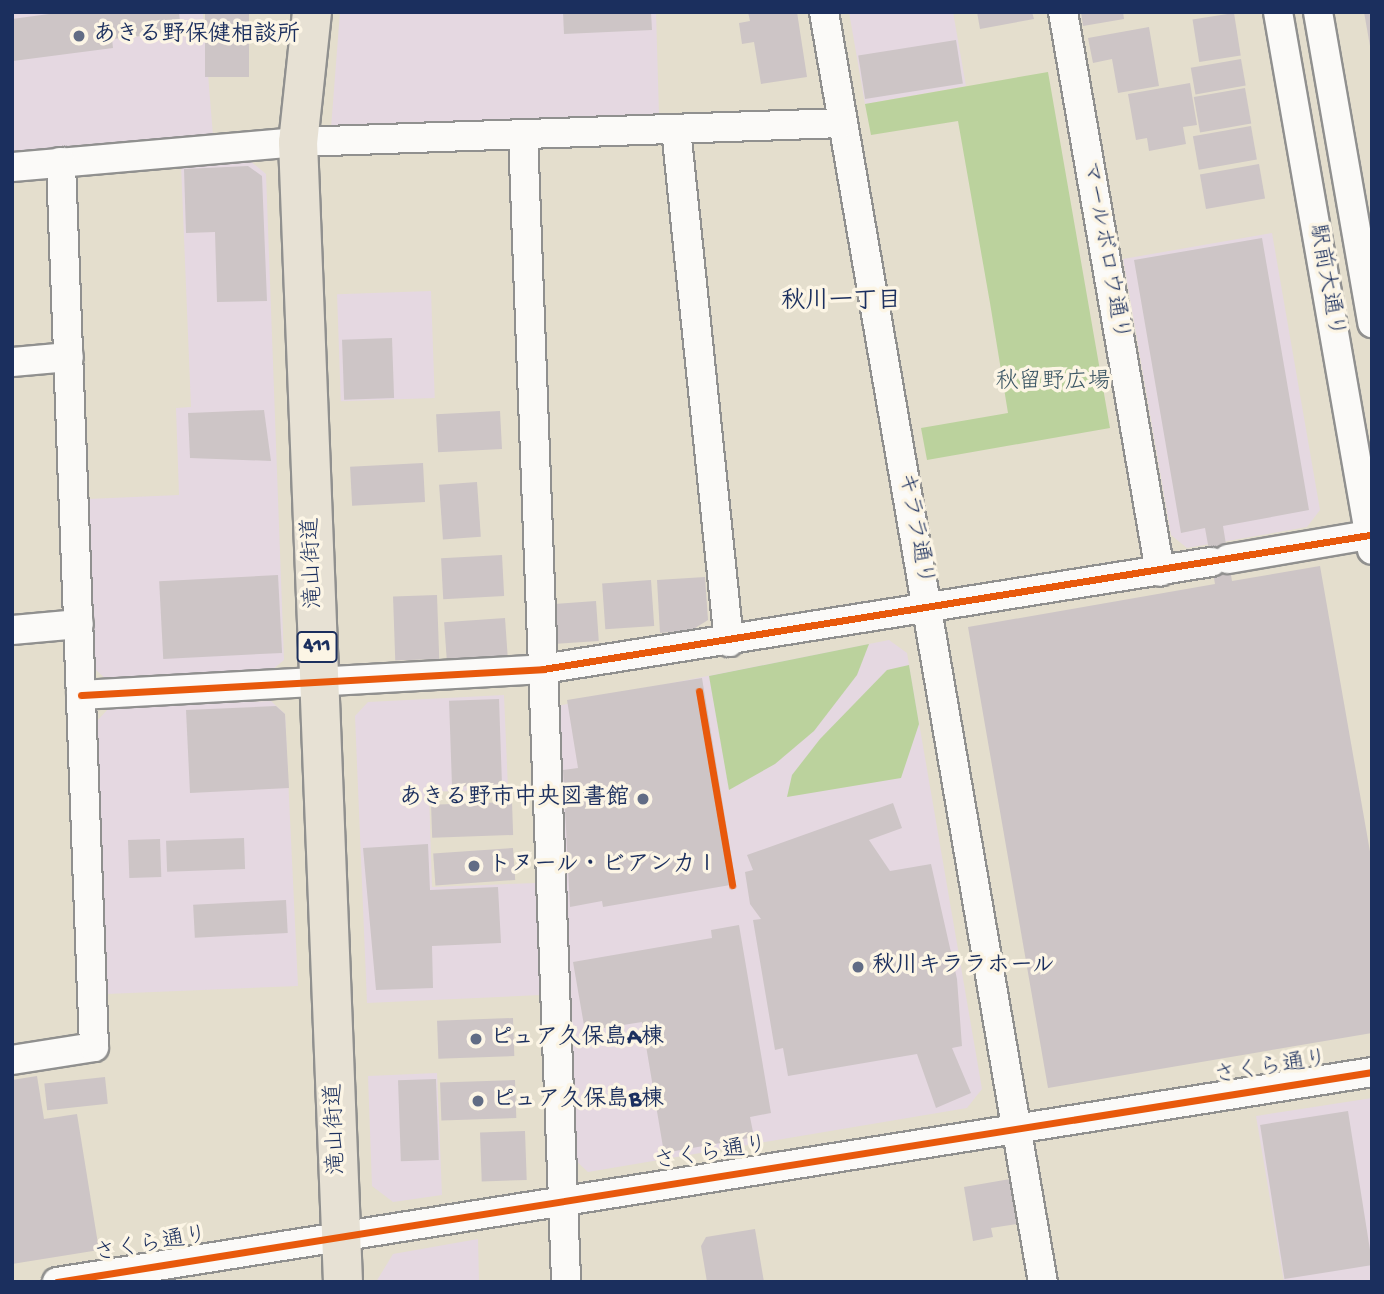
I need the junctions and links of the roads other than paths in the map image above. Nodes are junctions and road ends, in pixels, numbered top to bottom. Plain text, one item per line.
1 (312, 12) edge
2 (824, 12) edge
3 (1062, 12) edge
4 (1278, 12) edge
5 (1318, 12) edge
6 (843, 123) junction
7 (676, 129) junction
8 (523, 134) junction
9 (298, 142) junction
10 (61, 162) junction
11 (12, 167) edge
12 (1365, 244) edge
13 (1372, 323) edge
14 (69, 357) junction
15 (12, 362) edge
16 (1371, 543) edge
17 (1160, 572) junction
18 (929, 611) junction
19 (79, 624) junction
20 (12, 630) edge
21 (729, 642) junction
22 (543, 669) junction
23 (318, 682) junction
24 (81, 695) junction
25 (12, 1060) edge
26 (1372, 1072) edge
27 (1017, 1129) junction
28 (563, 1197) junction
29 (341, 1234) junction
30 (103, 1278) edge
31 (57, 1282) edge
32 (343, 1282) edge
33 (566, 1282) edge
34 (1043, 1282) edge

1 - 9 highway, 滝山街道 / 411
2 - 6 street, キララ通り
3 - 17 street, マールボロウ通り
4 - 16 street, 駅前大通り
5 - 12 street, 駅前大通り
6 - 7 street
6 - 18 street, キララ通り
7 - 8 street
7 - 21 street
8 - 9 street
8 - 22 street
9 - 10 street
9 - 23 highway, 滝山街道 / 411
10 - 11 street
10 - 14 street
12 - 13 street, 駅前大通り
14 - 15 street
14 - 19 street
16 - 17 street
17 - 18 street
18 - 21 street
18 - 27 street, キララ通り
19 - 20 street
19 - 24 street
21 - 22 street
22 - 23 street
22 - 28 street
23 - 24 street
23 - 29 highway, 滝山街道 / 411
24 - 25 street
26 - 27 street, さくら通り
27 - 28 street, さくら通り
27 - 34 street, キララ通り
28 - 29 street, さくら通り
28 - 33 street
29 - 30 street, さくら通り
29 - 32 highway, 滝山街道 / 411
30 - 31 street, さくら通り

